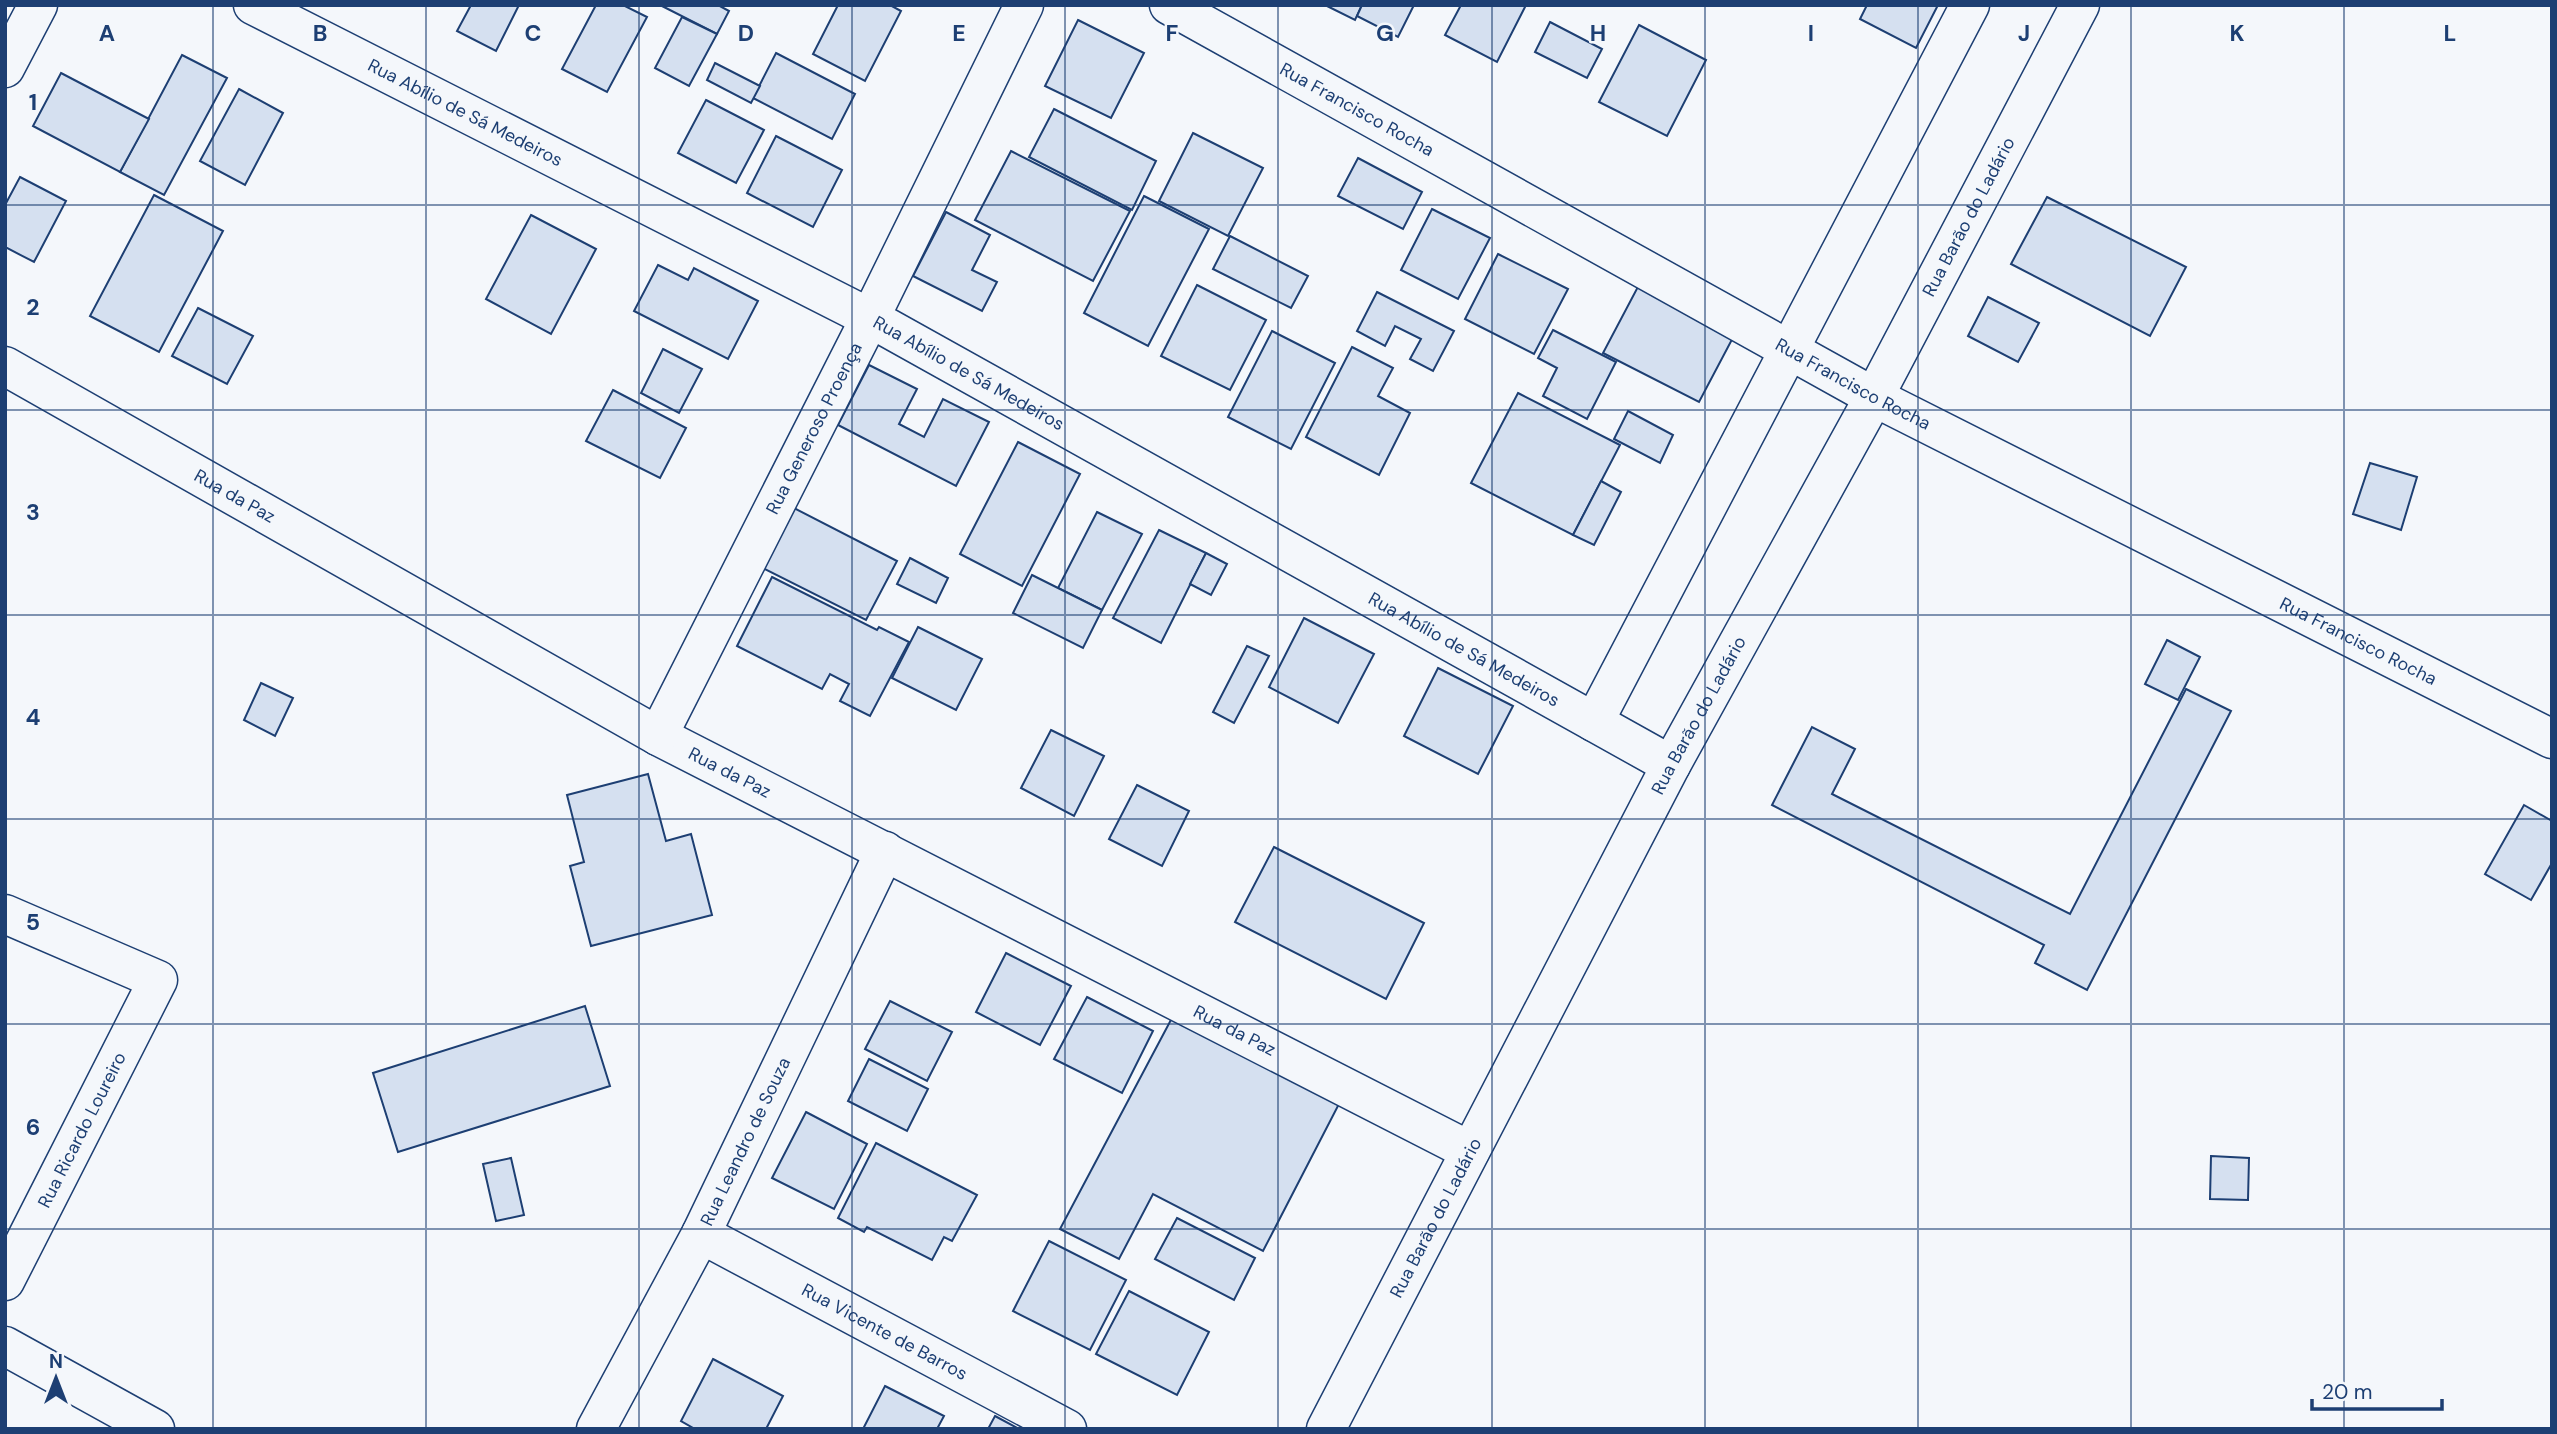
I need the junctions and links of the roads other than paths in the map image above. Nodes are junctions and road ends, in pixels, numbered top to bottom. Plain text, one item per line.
1 (38, 5) edge
2 (253, 5) edge
3 (1024, 5) edge
4 (1169, 5) edge
5 (1970, 5) edge
6 (2080, 5) edge
7 (5, 68) edge
8 (870, 318) junction
9 (1789, 350) junction
10 (5, 366) edge
11 (1874, 397) junction
12 (1594, 722) junction
13 (658, 736) junction
14 (2552, 739) edge
15 (1671, 765) junction
16 (885, 851) junction
17 (5, 915) edge
18 (1470, 1151) junction
19 (701, 1234) junction
20 (5, 1281) edge
21 (5, 1346) edge
22 (155, 1429) edge
23 (596, 1429) edge
24 (1068, 1429) edge
25 (1326, 1429) edge

1 - 7 street
2 - 8 street, Rua Abílio de Sá Medeiros
3 - 8 street, Rua Generoso Proença
4 - 9 street, Rua Francisco Rocha
5 - 9 street
6 - 11 street, Rua Barão do Ladário
8 - 12 street, Rua Abílio de Sá Medeiros
8 - 13 street, Rua Generoso Proença
9 - 11 street, Rua Francisco Rocha
9 - 12 street
10 - 13 street, Rua da Paz
11 - 14 street, Rua Francisco Rocha
11 - 15 street, Rua Barão do Ladário
12 - 15 street, Rua Abílio de Sá Medeiros
13 - 16 street, Rua da Paz
15 - 18 street, Rua Barão do Ladário
16 - 18 street, Rua da Paz
16 - 19 street, Rua Leandro de Souza
17 - 20 street, Rua Ricardo Loureiro
18 - 25 street, Rua Barão do Ladário
19 - 23 street, Rua Leandro de Souza
19 - 24 street, Rua Vicente de Barros
21 - 22 street

